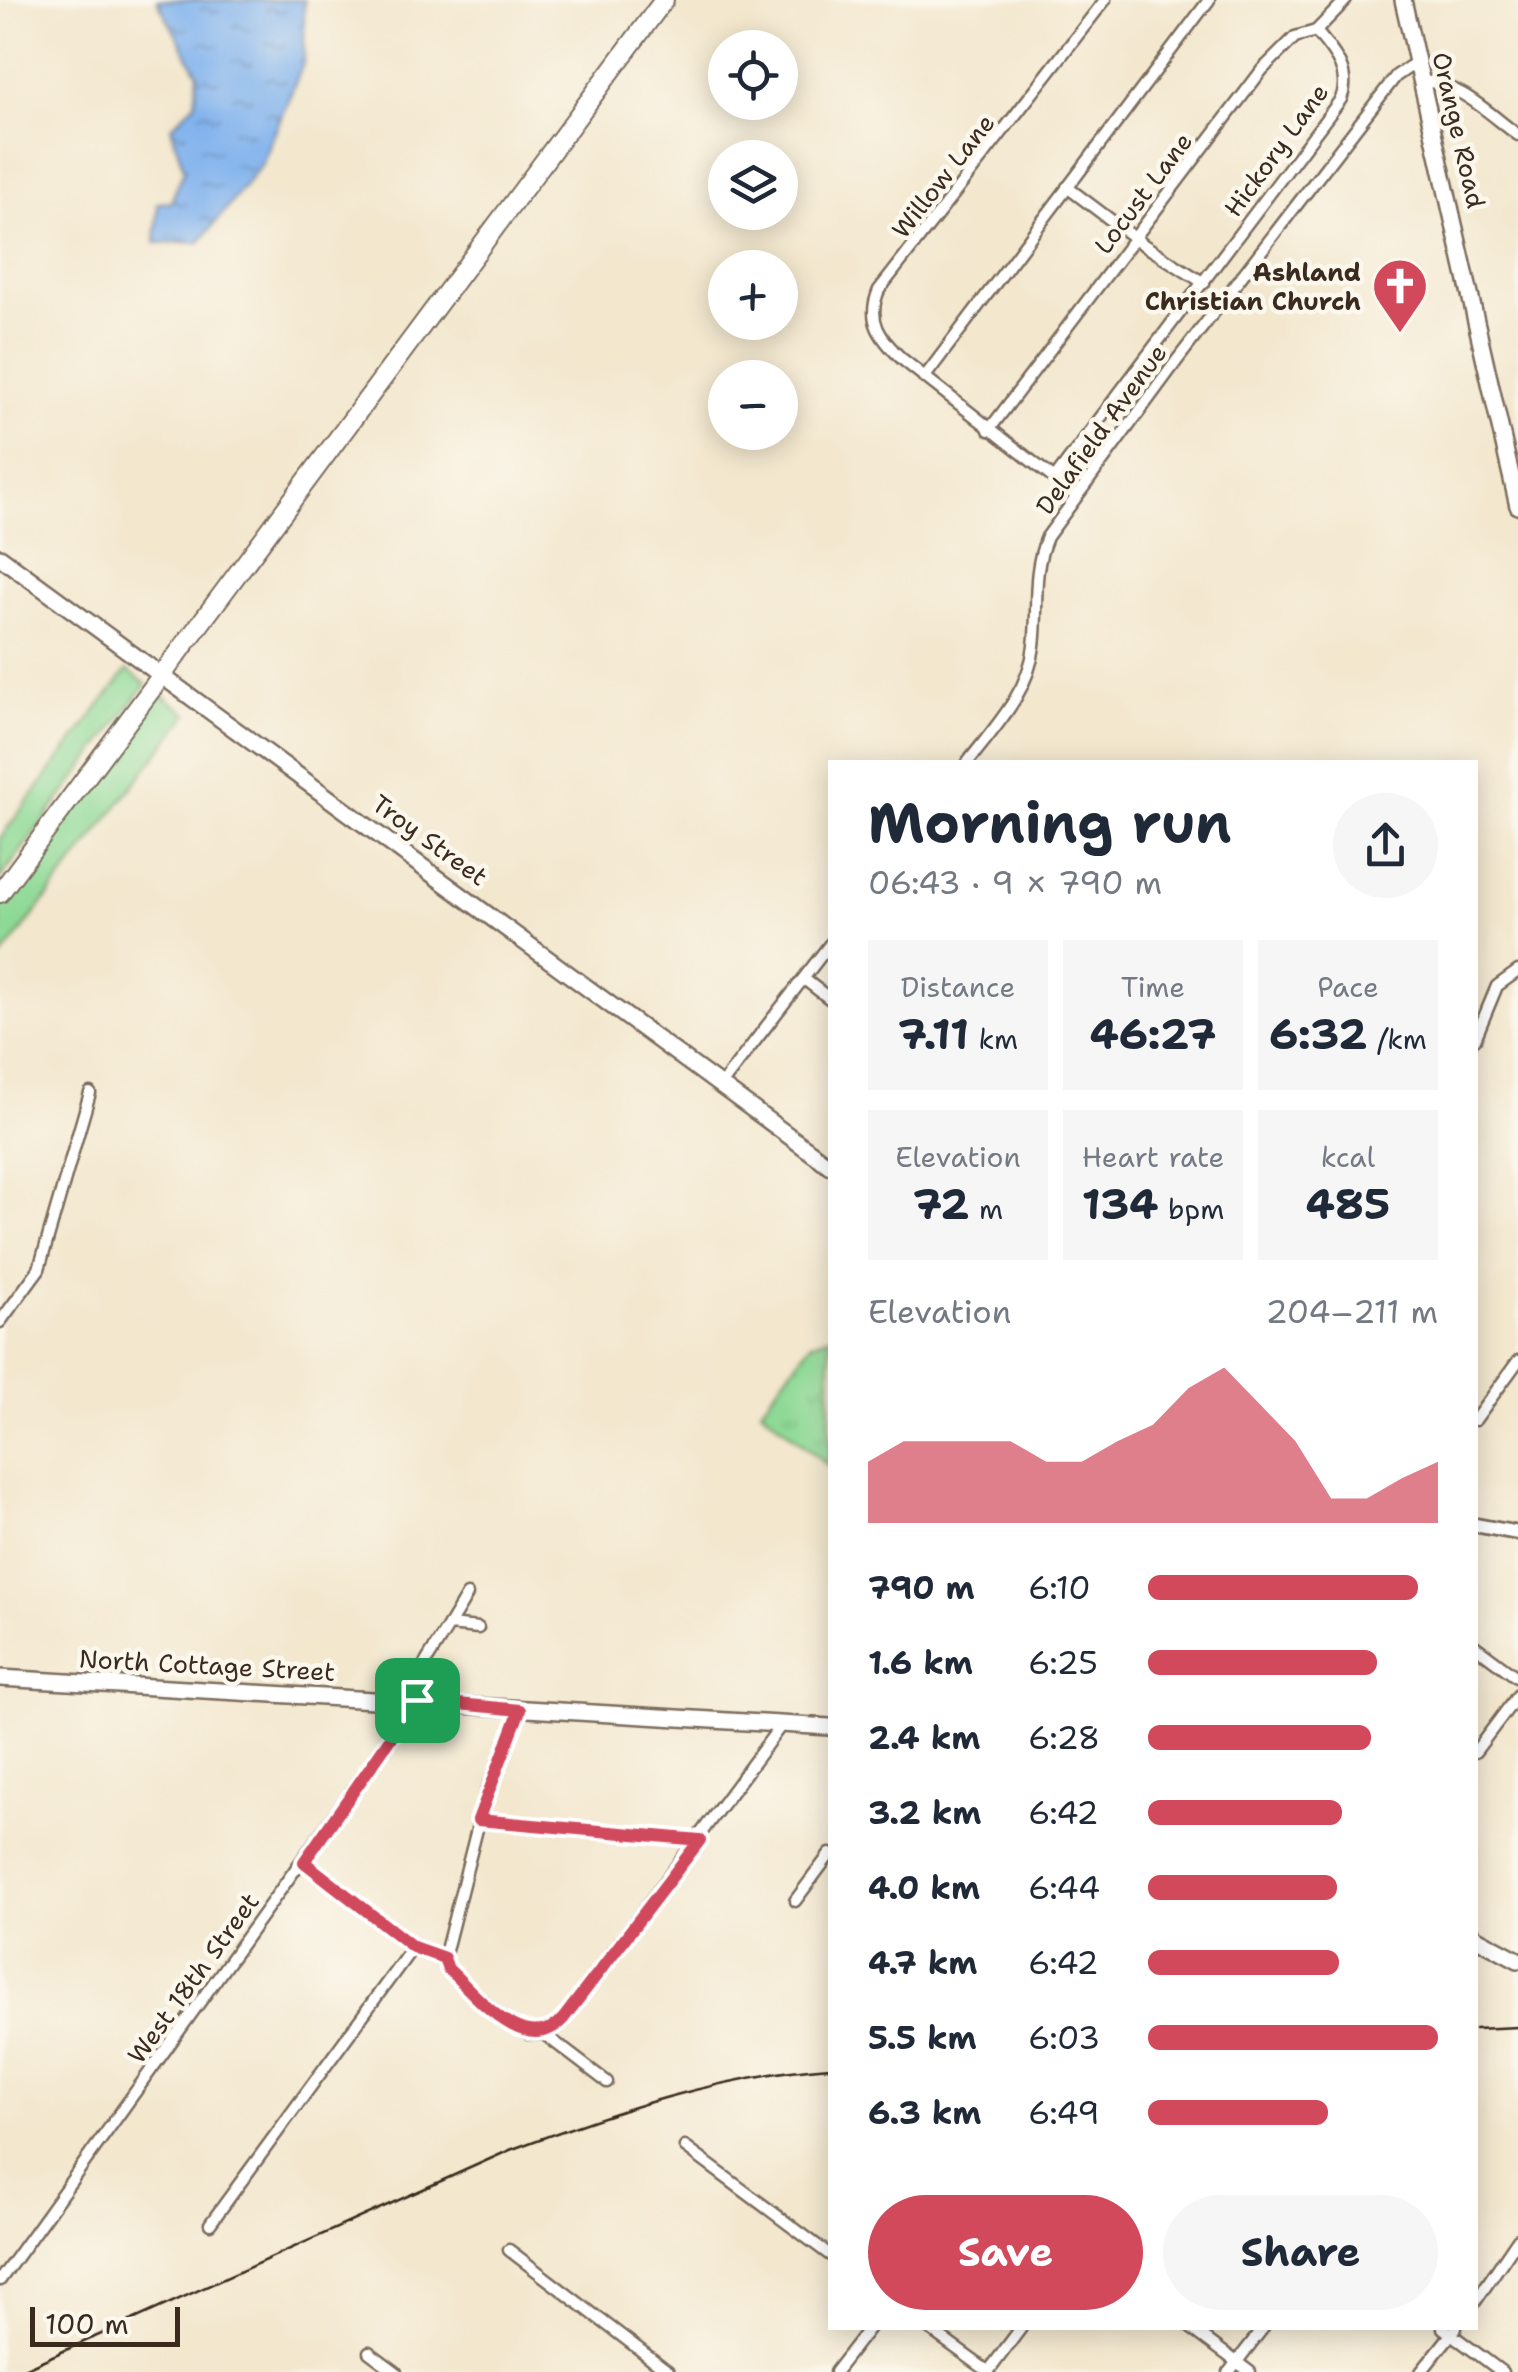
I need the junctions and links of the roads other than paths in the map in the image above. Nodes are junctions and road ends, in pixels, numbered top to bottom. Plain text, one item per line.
1 (664, 0) edge
2 (1104, 0) edge
3 (1209, 0) edge
4 (1346, 0) edge
5 (1403, 0) edge
6 (1316, 31) junction
7 (1418, 62) junction
8 (1422, 81) junction
9 (1518, 136) edge
10 (1067, 186) junction
11 (1134, 238) junction
12 (1204, 282) junction
13 (924, 378) junction
14 (989, 430) junction
15 (1054, 478) junction
16 (1076, 496) junction
17 (1518, 506) edge
18 (0, 557) edge
19 (162, 676) junction
20 (969, 760) edge
21 (0, 894) edge
22 (828, 947) edge
23 (1518, 971) edge
24 (804, 979) junction
25 (828, 997) edge
26 (1478, 1032) edge
27 (721, 1085) junction
28 (90, 1094) dead end
29 (828, 1165) edge
30 (0, 1322) edge
31 (1518, 1361) edge
32 (1478, 1416) edge
33 (1478, 1526) edge
34 (1518, 1533) edge
35 (467, 1595) dead end
36 (449, 1625) junction
37 (478, 1628) dead end
38 (1478, 1648) edge
39 (0, 1678) edge
40 (1518, 1678) edge
41 (1518, 1694) edge
42 (417, 1700) junction
43 (520, 1710) junction
44 (782, 1724) junction
45 (828, 1727) edge
46 (1478, 1748) edge
47 (478, 1820) junction
48 (700, 1840) junction
49 (828, 1857) edge
50 (304, 1862) junction
51 (795, 1901) dead end
52 (1478, 1939) edge
53 (413, 1947) junction
54 (444, 1958) junction
55 (1518, 1960) edge
56 (544, 2034) junction
57 (607, 2082) dead end
58 (684, 2147) dead end
59 (210, 2224) dead end
60 (1518, 2240) edge
61 (510, 2250) dead end
62 (828, 2254) edge
63 (0, 2280) edge
64 (1478, 2298) edge
65 (867, 2330) edge
66 (931, 2330) edge
67 (1020, 2330) edge
68 (1194, 2330) edge
69 (1261, 2330) edge
70 (1450, 2330) edge
71 (369, 2352) dead end
72 (1237, 2362) junction
73 (396, 2372) edge
74 (670, 2372) edge
75 (835, 2372) edge
76 (988, 2372) edge
77 (1229, 2372) edge
78 (1250, 2372) edge
79 (1422, 2372) edge
80 (1502, 2372) edge

1 - 19 highway
2 - 13 street, Willow Lane
3 - 10 street
4 - 6 street, Locust Lane
5 - 7 main road, Orange Road
6 - 11 street, Locust Lane
6 - 12 street, Hickory Lane
7 - 8 main road, Orange Road
7 - 16 street, Delafield Avenue
8 - 9 street
8 - 17 main road, Orange Road
10 - 11 street
10 - 13 street
11 - 12 street
11 - 14 street, Locust Lane
12 - 15 street, Hickory Lane
13 - 14 street, Willow Lane
14 - 15 street, Willow Lane
15 - 16 street, Willow Lane
16 - 20 street, Delafield Avenue
18 - 19 main road, Troy Street
19 - 21 highway
19 - 27 main road, Troy Street
22 - 24 street
23 - 26 street
24 - 25 street
24 - 27 street
27 - 29 main road, Troy Street
28 - 30 street
31 - 32 street
33 - 34 street
35 - 36 street, West 18th Street
36 - 37 street
36 - 42 street, West 18th Street
38 - 40 street
39 - 42 main road, North Cottage Street
41 - 46 street
42 - 43 main road, North Cottage Street
42 - 50 street, West 18th Street
43 - 44 main road, North Cottage Street
43 - 47 street
44 - 45 main road, North Cottage Street
44 - 48 street
47 - 48 street
47 - 54 street
48 - 56 street
49 - 51 street
50 - 53 street
50 - 63 street, West 18th Street
52 - 55 main road
53 - 54 street
53 - 59 street
54 - 56 street
56 - 57 street
58 - 62 street
60 - 64 street
61 - 74 street
65 - 75 street
66 - 76 street
67 - 76 street
68 - 72 street
69 - 72 street
70 - 79 street
70 - 80 street
71 - 73 street
72 - 77 street
72 - 78 street

